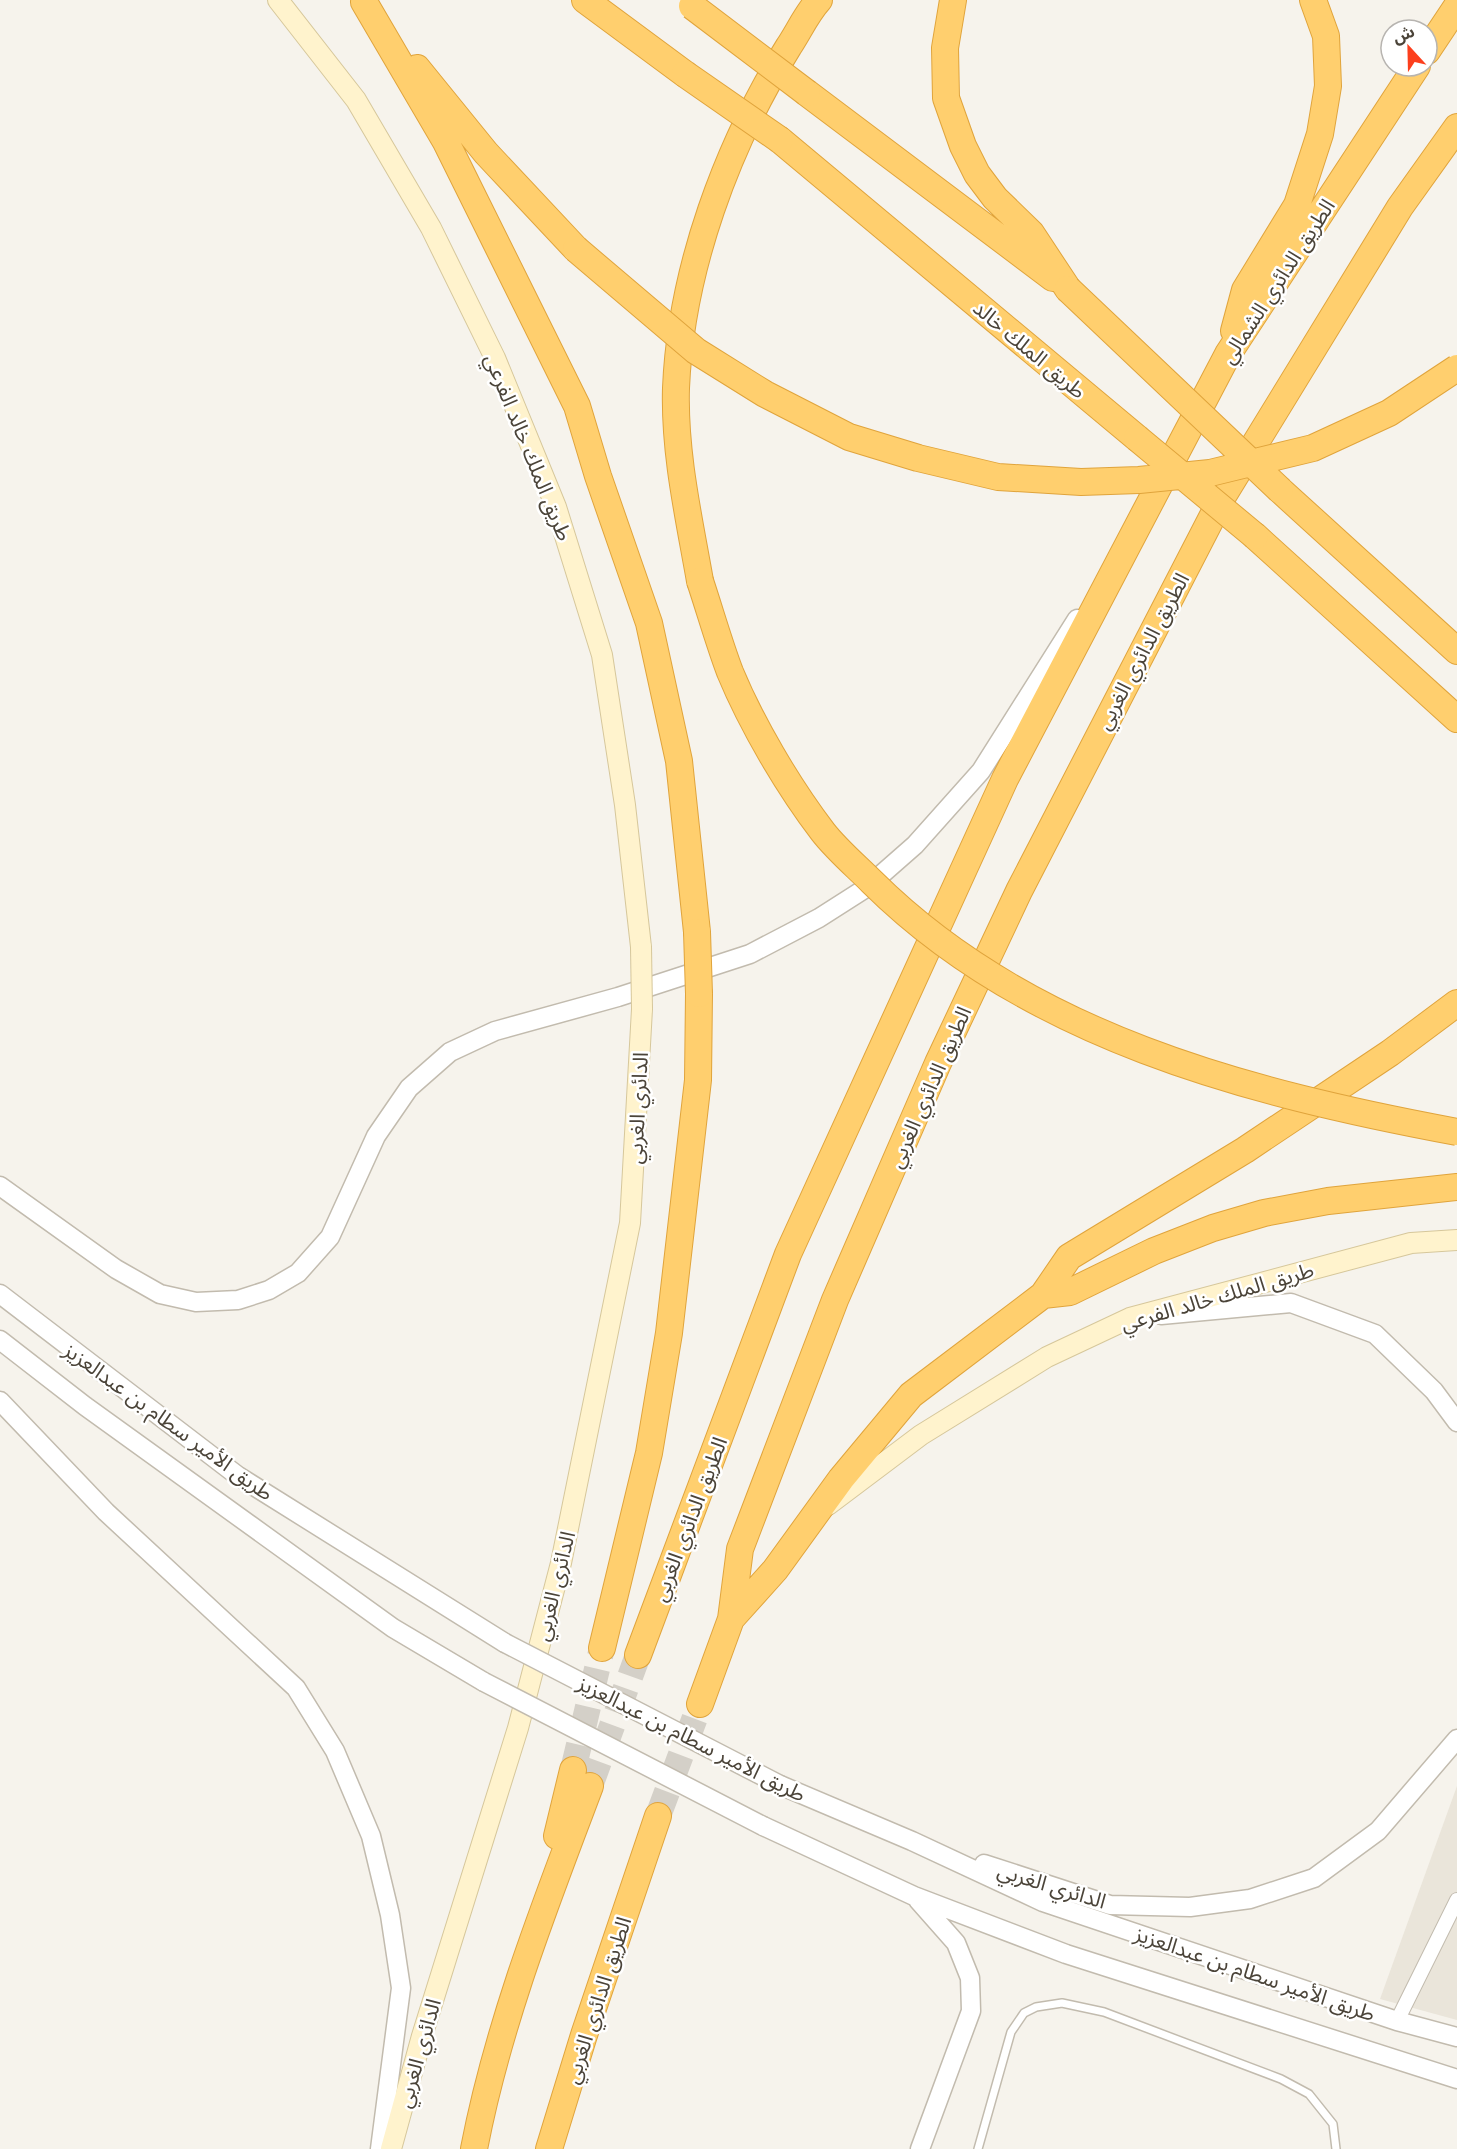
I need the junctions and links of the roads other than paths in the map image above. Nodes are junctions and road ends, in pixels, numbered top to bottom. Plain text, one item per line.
1 (278, 0) edge
2 (585, 0) edge
3 (819, 0) edge
4 (953, 0) edge
5 (1313, 0) edge
6 (363, 1) edge
7 (688, 3) edge
8 (1457, 6) edge
9 (1439, 33) edge
10 (1409, 78) edge
11 (1457, 127) edge
12 (1068, 289) junction
13 (1228, 354) junction
14 (1457, 368) edge
15 (1149, 503) junction
16 (1457, 651) edge
17 (1457, 719) edge
18 (1457, 1002) edge
19 (642, 1009) joint
20 (1457, 1132) edge
21 (0, 1186) edge
22 (1457, 1187) edge
23 (1457, 1240) edge
24 (0, 1294) edge
25 (1043, 1295) junction
26 (1130, 1318) junction
27 (0, 1340) edge
28 (0, 1401) edge
29 (1457, 1422) edge
30 (814, 1516) junction
31 (731, 1619) junction
32 (602, 1648) tunnel mouth
33 (638, 1655) tunnel mouth
34 (700, 1704) tunnel mouth
35 (1457, 1738) edge
36 (581, 1778) tunnel mouth
37 (658, 1816) tunnel mouth
38 (912, 1840) junction
39 (914, 1896) junction
40 (1457, 1900) edge
41 (1397, 2021) junction
42 (1457, 2037) edge
43 (1457, 2079) edge
44 (380, 2149) edge
45 (392, 2149) edge
46 (474, 2149) edge
47 (549, 2149) edge
48 (920, 2149) edge
49 (978, 2149) edge
50 (1336, 2149) edge

1 - 19 main road, طريق الملك خالد الفرعي, bridge
2 - 17 highway, طريق الملك خالد, bridge
3 - 20 highway, bridge
4 - 12 highway
5 - 13 highway
6 - 14 highway, bridge
6 - 32 highway, الطريق الدائري الغربي, bridge
7 - 12 highway, bridge
8 - 9 highway
10 - 13 highway, الطريق الدائري الشمالي
11 - 31 highway, الطريق الدائري الغربي
12 - 16 highway, bridge
13 - 15 highway, الطريق الدائري الشمالي
15 - 21 street
15 - 33 highway, الطريق الدائري الغربي
18 - 25 highway
19 - 45 main road, الدائري الغربي
22 - 25 highway
23 - 26 main road, طريق الملك خالد الفرعي
24 - 38 street, طريق الأمير سطام بن عبدالعزيز, bridge
25 - 30 highway
26 - 29 street
26 - 30 main road, طريق الملك خالد الفرعي
27 - 39 street, طريق الأمير سطام بن عبدالعزيز, bridge
28 - 44 street
30 - 31 highway
31 - 34 highway, الطريق الدائري الغربي
35 - 38 street, الدائري الغربي
36 - 46 highway
37 - 47 highway, الطريق الدائري الغربي
38 - 41 street, طريق الأمير سطام بن عبدالعزيز
39 - 43 street, طريق الأمير سطام بن عبدالعزيز
39 - 48 street
40 - 41 street
41 - 42 street, طريق الأمير سطام بن عبدالعزيز
49 - 50 lane

